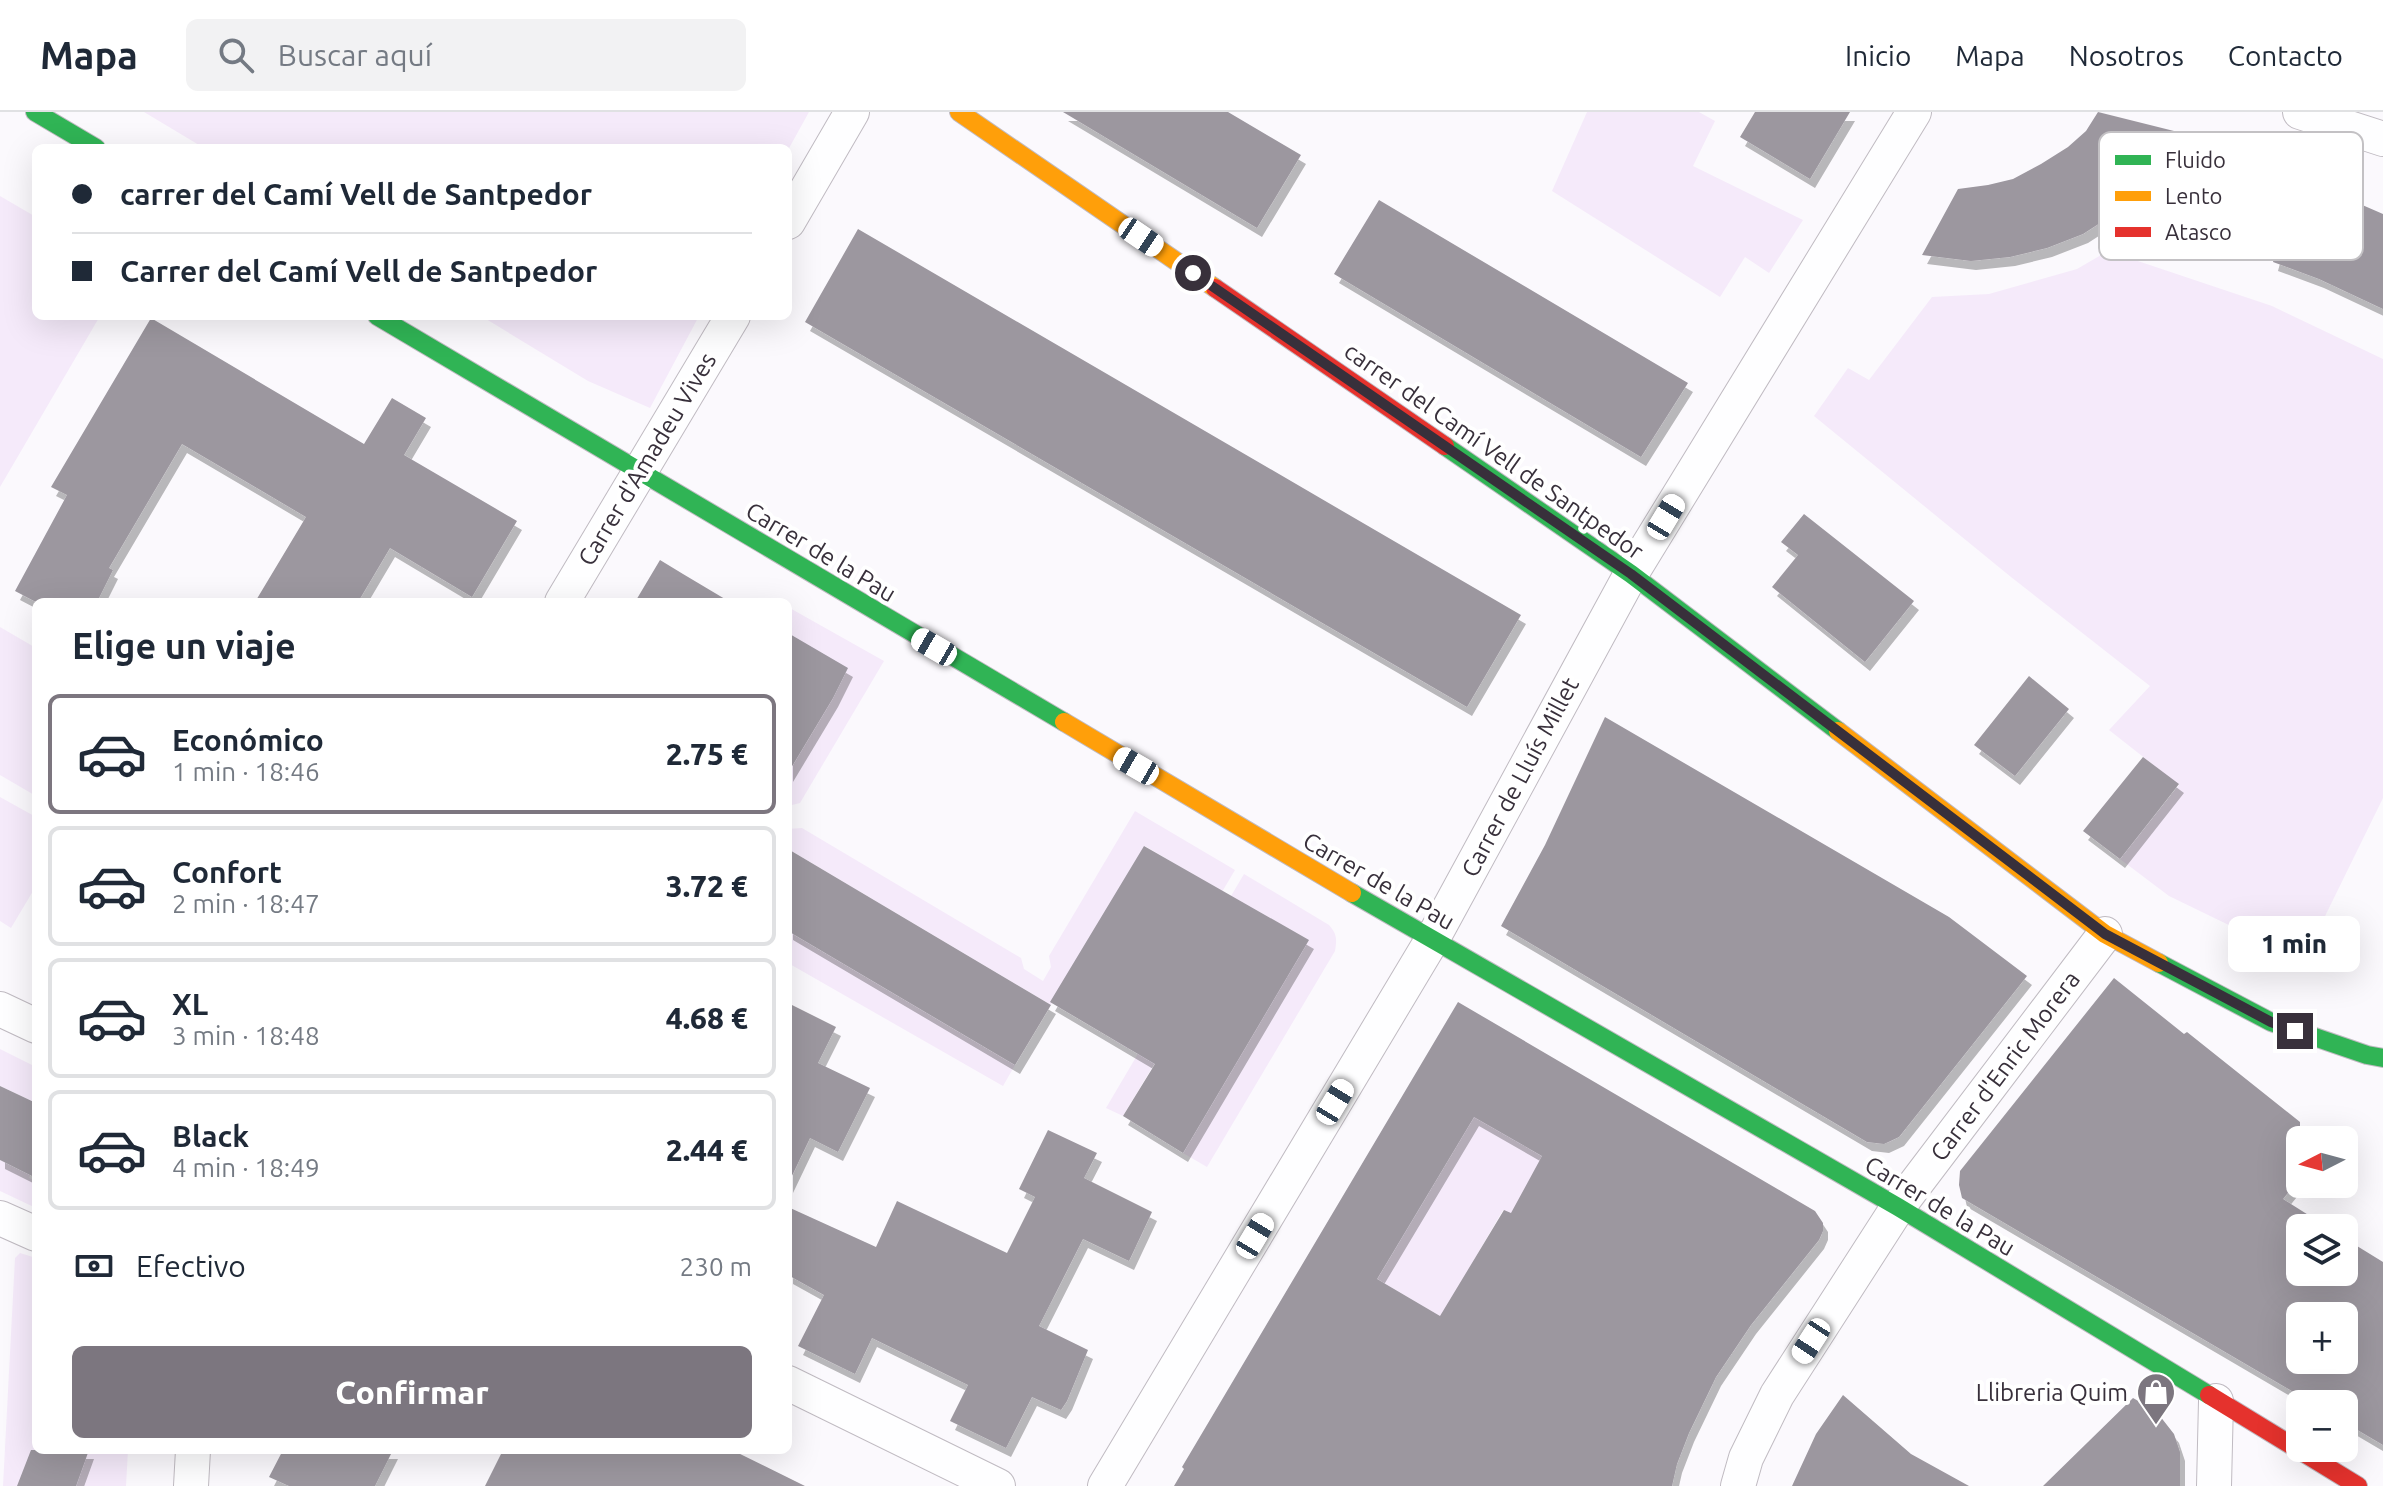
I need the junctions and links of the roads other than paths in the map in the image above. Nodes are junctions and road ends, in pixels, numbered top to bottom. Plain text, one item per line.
1 (35, 112) edge
2 (852, 112) edge
3 (959, 112) edge
4 (1914, 112) edge
5 (2300, 112) edge
6 (2361, 132) edge
7 (2363, 132) edge
8 (2383, 139) edge
9 (89, 144) edge
10 (792, 215) edge
11 (384, 320) edge
12 (731, 320) edge
13 (640, 474) junction
14 (1631, 574) junction
15 (564, 598) edge
16 (2105, 934) junction
17 (1432, 940) junction
18 (0, 1009) edge
19 (32, 1024) edge
20 (2383, 1058) edge
21 (1898, 1207) junction
22 (0, 1218) edge
23 (32, 1232) edge
24 (792, 1385) edge
25 (2216, 1401) junction
26 (193, 1454) edge
27 (191, 1486) edge
28 (998, 1486) edge
29 (1105, 1486) edge
30 (1738, 1486) edge
31 (2214, 1486) edge
32 (2358, 1486) edge

1 - 9 street
2 - 10 street
3 - 14 street, carrer del Camí Vell de Santpedor
4 - 14 street, Carrer de Lluís Millet
5 - 6 street
7 - 8 street
11 - 13 street, Carrer de la Pau
12 - 13 street, Carrer d'Amadeu Vives
13 - 15 street, Carrer d'Amadeu Vives
13 - 17 street, Carrer de la Pau
14 - 16 street, carrer del Camí Vell de Santpedor
14 - 17 street, Carrer de Lluís Millet
16 - 20 street
16 - 21 street, Carrer d'Enric Morera
17 - 21 street, Carrer de la Pau
17 - 29 street, Carrer de Lluís Millet
18 - 19 street
21 - 25 street, Carrer de la Pau
21 - 30 street, Carrer d'Enric Morera
22 - 23 street
24 - 28 street
25 - 31 street
25 - 32 street, Carrer de la Pau
26 - 27 street

